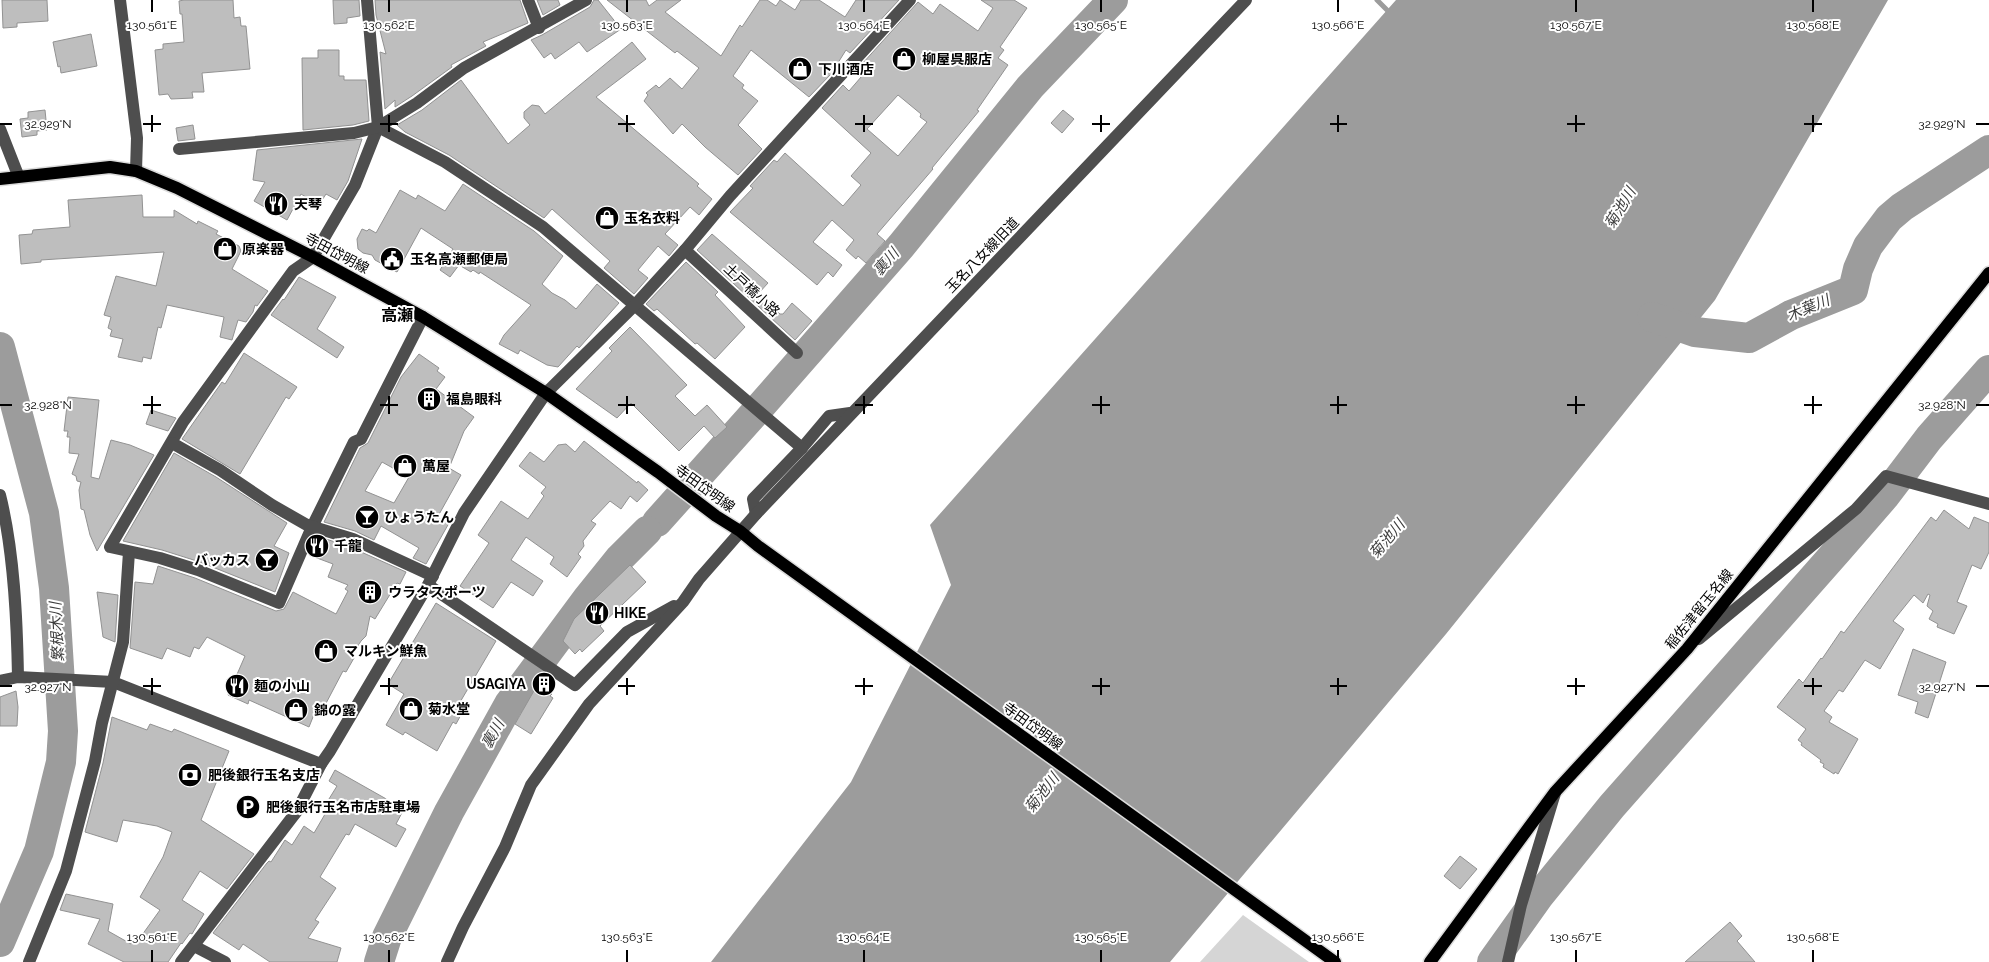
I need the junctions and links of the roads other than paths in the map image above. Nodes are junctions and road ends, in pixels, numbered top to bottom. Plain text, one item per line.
1 (120, 0) edge
2 (367, 0) edge
3 (528, 0) edge
4 (586, 0) edge
5 (910, 0) edge
6 (1246, 0) edge
7 (539, 28) junction
8 (378, 127) junction
9 (0, 129) edge
10 (180, 149) dead end
11 (136, 171) junction
12 (18, 175) junction
13 (0, 178) edge
14 (685, 250) junction
15 (313, 257) junction
16 (1989, 273) edge
17 (634, 306) junction
18 (423, 317) junction
19 (797, 353) dead end
20 (546, 393) junction
21 (850, 413) junction
22 (172, 443) junction
23 (802, 448) junction
24 (0, 495) edge
25 (1989, 504) edge
26 (756, 514) junction
27 (312, 526) junction
28 (740, 531) junction
29 (129, 552) junction
30 (430, 581) junction
31 (683, 602) junction
32 (1687, 649) junction
33 (18, 677) junction
34 (0, 681) edge
35 (106, 681) junction
36 (321, 764) junction
37 (1555, 792) junction
38 (194, 946) junction
39 (29, 962) edge
40 (181, 962) edge
41 (225, 962) edge
42 (447, 962) edge
43 (1336, 962) edge
44 (1430, 962) edge
45 (1508, 962) edge

1 - 11 street
2 - 8 street
3 - 7 street
4 - 7 street
5 - 14 street
6 - 21 street, 玉名八女線旧道
7 - 8 street
8 - 10 street
8 - 15 street
8 - 17 street
9 - 12 street
11 - 12 main road, 寺田岱明線
11 - 15 main road, 寺田岱明線
12 - 13 main road, 寺田岱明線
14 - 17 street
14 - 19 street, 土戸橋小路
15 - 18 main road, 寺田岱明線
15 - 22 street
16 - 32 main road, 稲佐津留玉名線
17 - 20 street
17 - 23 street
18 - 20 main road, 寺田岱明線
18 - 27 street
20 - 28 main road, 寺田岱明線
20 - 30 street
21 - 23 street
21 - 26 street, 玉名八女線旧道
22 - 27 street
22 - 29 street
23 - 26 street
24 - 33 street
25 - 32 street
26 - 28 street, 玉名八女線旧道
27 - 29 street
27 - 30 street
28 - 31 street, 玉名八女線旧道
28 - 43 main road, 寺田岱明線
29 - 35 street
30 - 31 street
30 - 36 street
31 - 42 street, 玉名八女線旧道
32 - 37 main road, 稲佐津留玉名線
33 - 34 street
33 - 35 street
35 - 36 street
35 - 39 street
36 - 38 street
37 - 44 main road, 稲佐津留玉名線
37 - 45 street
38 - 40 street
38 - 41 street

